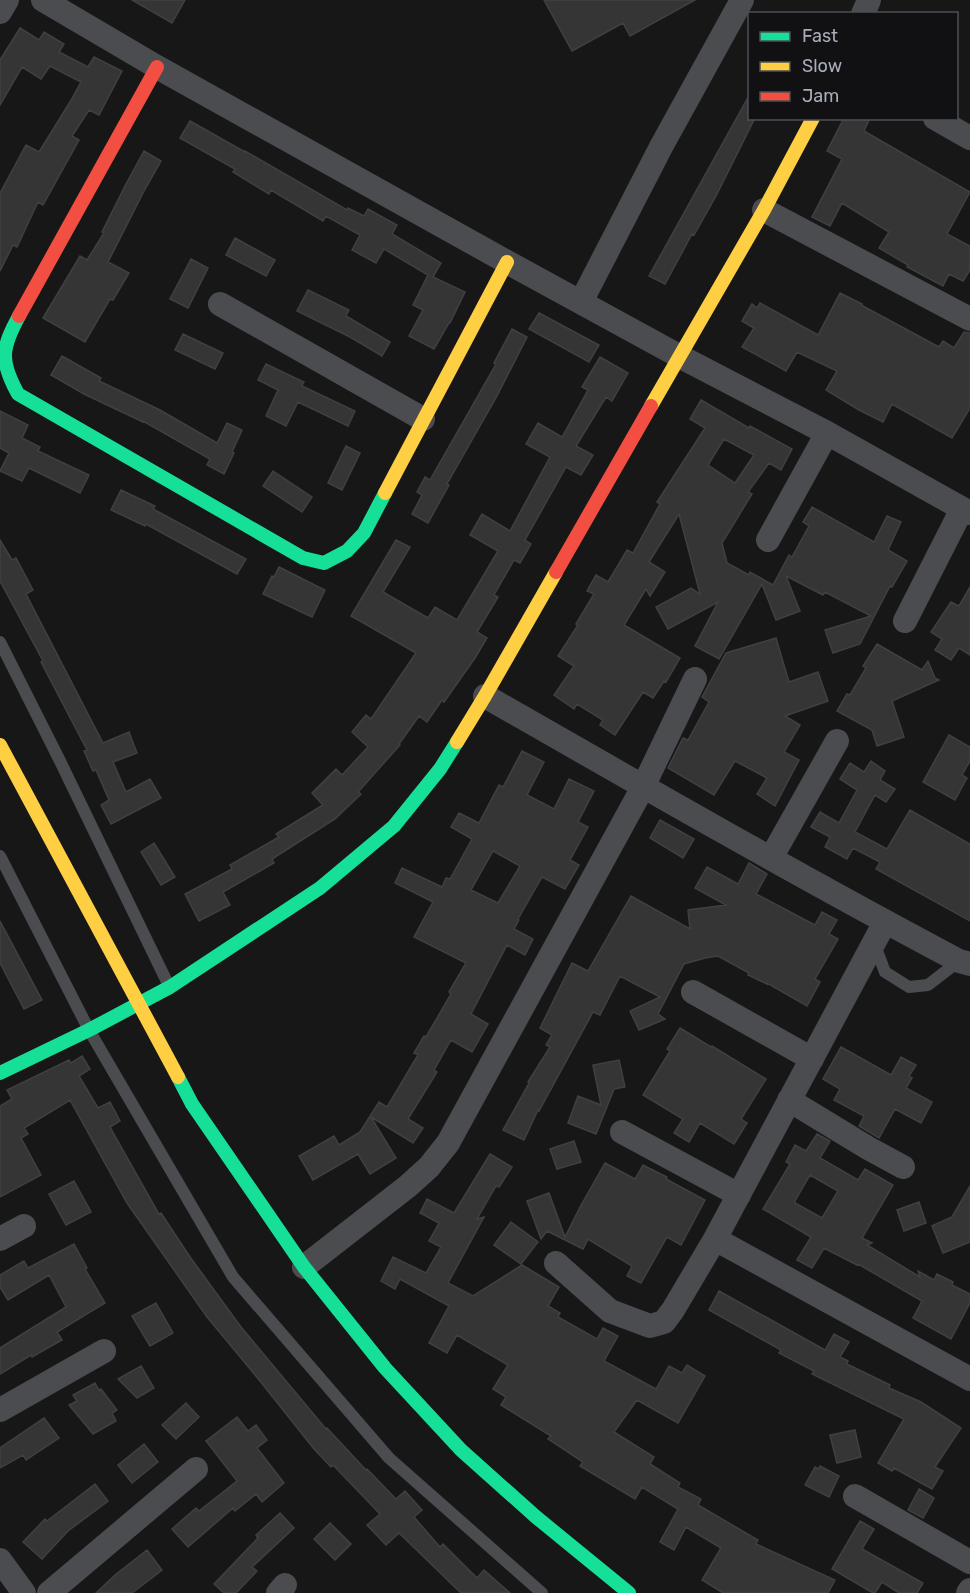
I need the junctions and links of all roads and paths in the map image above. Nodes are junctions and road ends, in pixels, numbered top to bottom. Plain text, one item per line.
1 (7, 0) edge
2 (42, 0) edge
3 (742, 0) edge
4 (0, 12) edge
5 (157, 67) junction
6 (812, 120) edge
7 (938, 120) edge
8 (970, 138) edge
9 (764, 210) junction
10 (507, 262) junction
11 (581, 302) junction
12 (220, 304) dead end
13 (970, 319) edge
14 (679, 356) junction
15 (423, 419) junction
16 (826, 433) junction
17 (966, 511) edge
18 (768, 540) dead end
19 (905, 621) dead end
20 (0, 642) edge
21 (695, 679) dead end
22 (485, 696) junction
23 (837, 741) dead end
24 (0, 745) edge
25 (643, 787) junction
26 (0, 856) edge
27 (771, 858) junction
28 (880, 932) junction
29 (964, 963) edge
30 (170, 987) junction
31 (693, 992) dead end
32 (138, 1004) junction
33 (89, 1030) junction
34 (812, 1059) junction
35 (0, 1073) edge
36 (789, 1100) junction
37 (622, 1132) dead end
38 (903, 1167) dead end
39 (739, 1194) junction
40 (24, 1226) dead end
41 (0, 1239) edge
42 (715, 1239) junction
43 (556, 1263) dead end
44 (304, 1267) junction
45 (104, 1351) dead end
46 (970, 1379) edge
47 (0, 1410) edge
48 (196, 1469) dead end
49 (855, 1496) dead end
50 (0, 1560) edge
51 (970, 1562) edge
52 (24, 1593) edge
53 (49, 1593) edge
54 (542, 1593) edge
55 (629, 1593) edge

1 - 4 street
2 - 5 street
3 - 11 street
5 - 10 street
5 - 15 street
6 - 9 street
7 - 8 street
9 - 13 street
9 - 14 street
10 - 11 street
10 - 15 street
11 - 14 street
12 - 15 street
14 - 16 street
14 - 22 street
16 - 17 street
16 - 18 street
17 - 19 street
20 - 30 lane
21 - 25 street
22 - 25 street
22 - 30 street
23 - 27 street
24 - 32 street
25 - 27 street
25 - 44 street
26 - 33 lane
27 - 28 street
28 - 29 street
28 - 29 lane
28 - 34 street
30 - 32 street
31 - 34 street
32 - 33 street
32 - 44 street
33 - 35 street
33 - 54 lane
34 - 36 street
36 - 38 street
36 - 39 street
37 - 39 street
39 - 42 street
40 - 41 street
42 - 43 street
42 - 46 street
44 - 55 street
45 - 47 street
48 - 53 street
49 - 51 street
50 - 52 street

